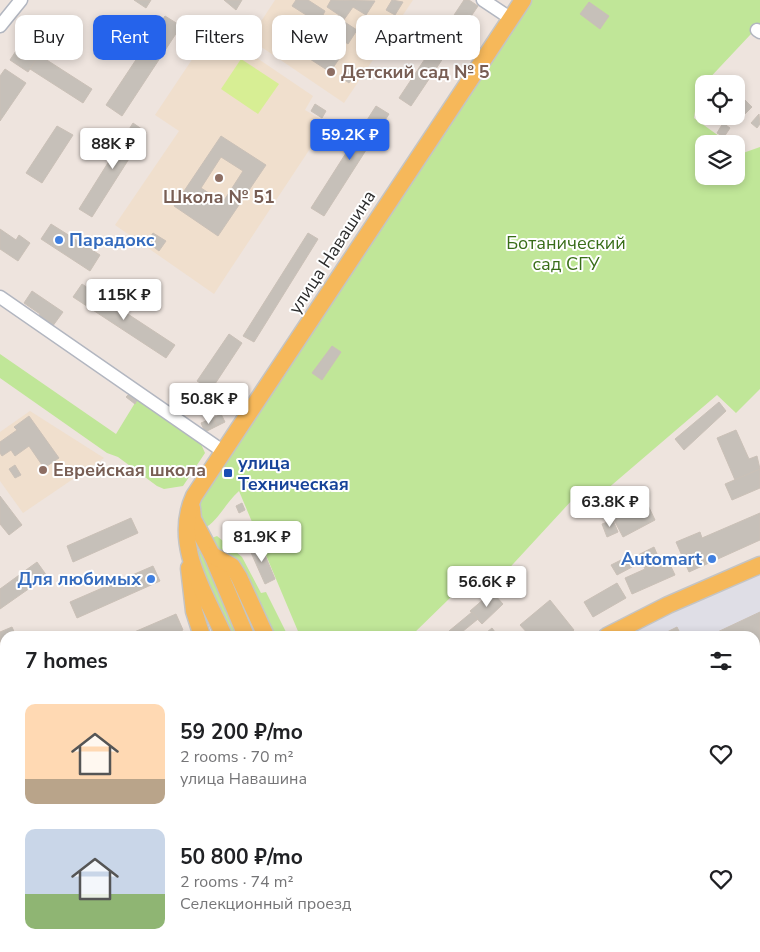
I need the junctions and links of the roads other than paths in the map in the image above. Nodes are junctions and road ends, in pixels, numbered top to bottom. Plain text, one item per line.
1 (21, 0) edge
2 (483, 0) edge
3 (522, 0) edge
4 (510, 18) junction
5 (0, 26) edge
6 (0, 297) edge
7 (224, 452) junction
8 (191, 502) junction
9 (210, 551) junction
10 (188, 553) junction
11 (760, 565) edge
12 (201, 631) edge
13 (222, 631) edge
14 (244, 631) edge
15 (264, 631) edge
16 (617, 631) edge

1 - 5 street
2 - 4 street
3 - 4 main road, улица Навашина
4 - 7 main road, улица Навашина
6 - 7 street
7 - 8 main road, улица Навашина
8 - 9 main road
8 - 10 main road
9 - 10 street
9 - 14 main road
9 - 15 main road
10 - 12 main road
10 - 13 main road
11 - 16 main road

